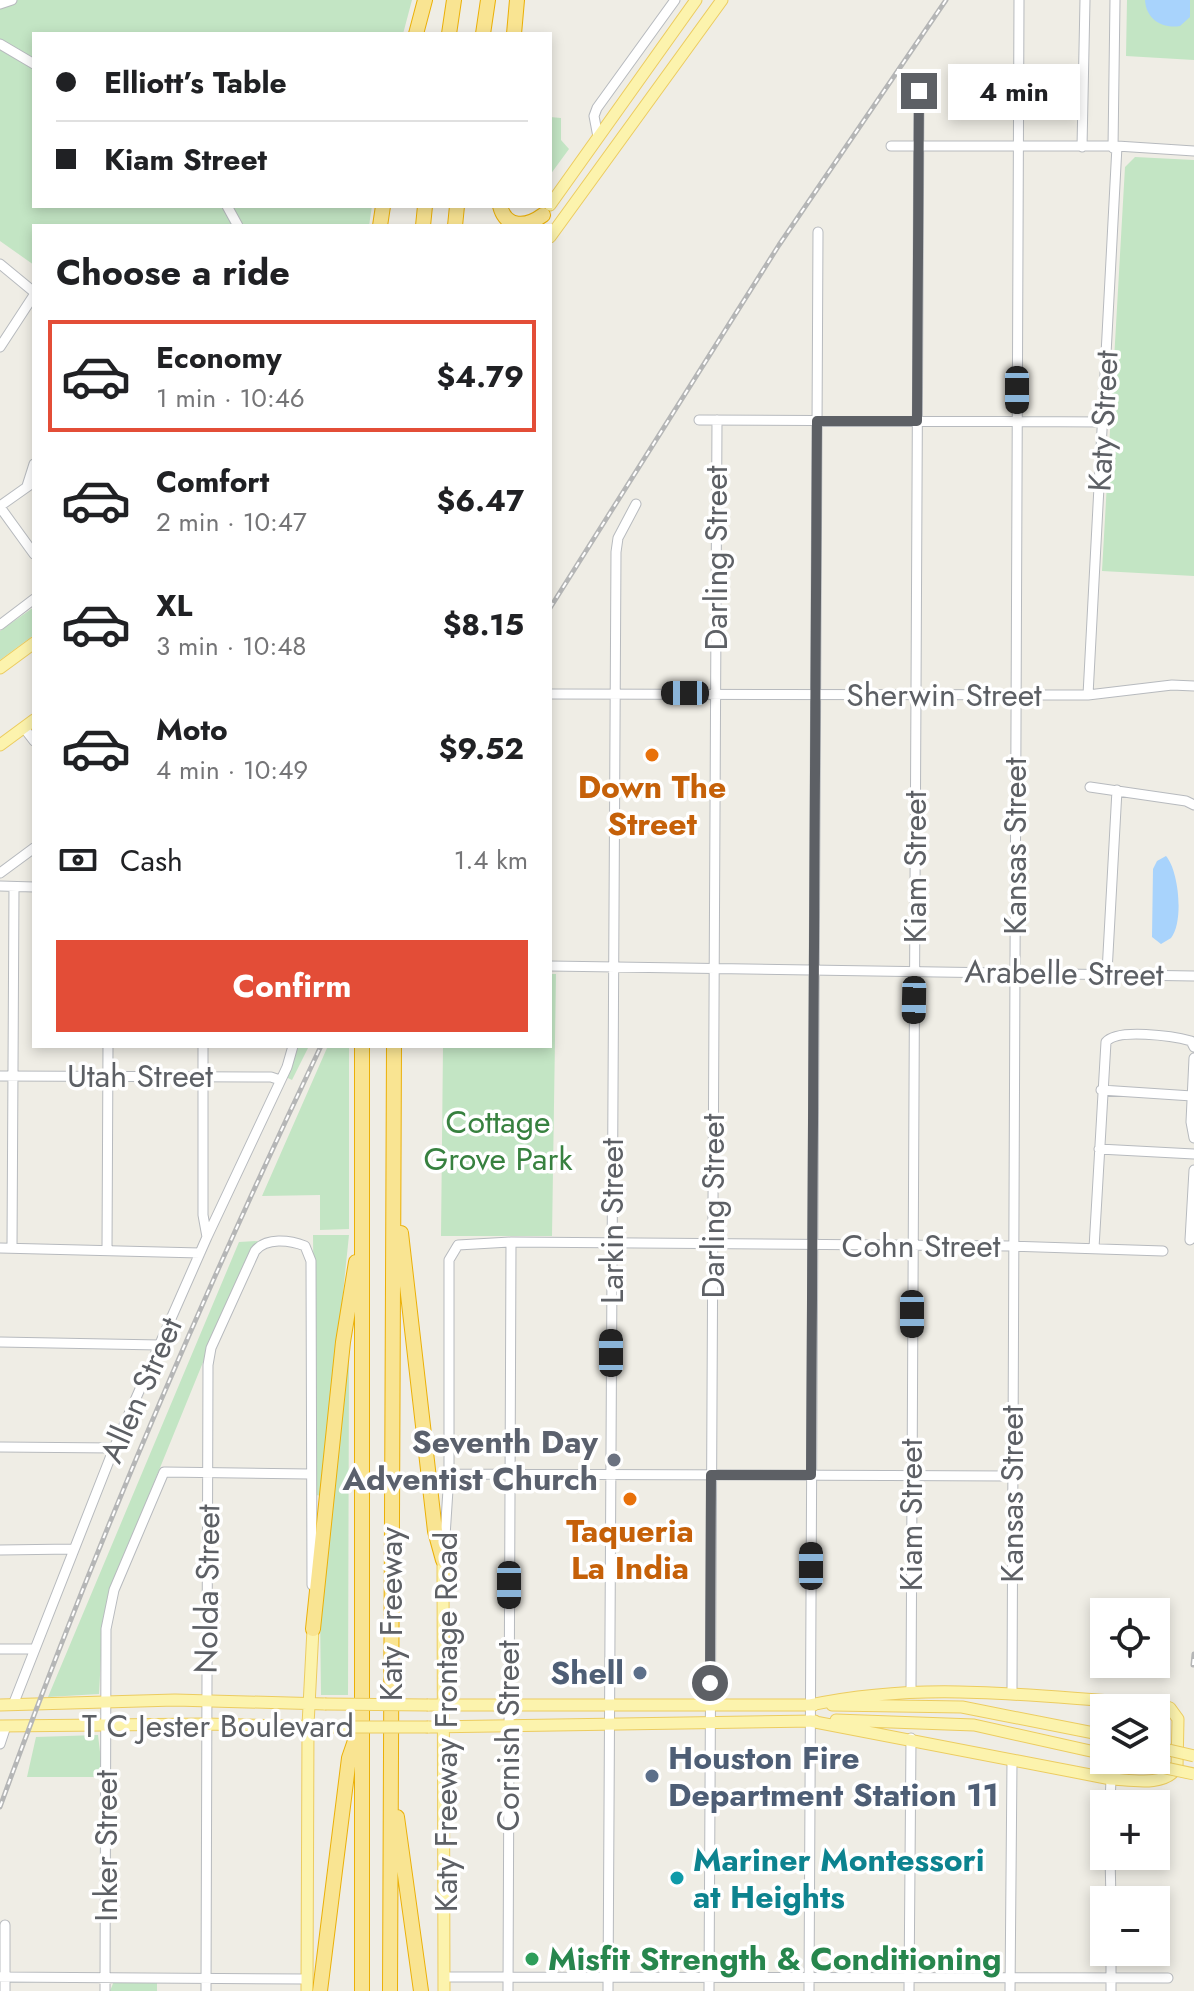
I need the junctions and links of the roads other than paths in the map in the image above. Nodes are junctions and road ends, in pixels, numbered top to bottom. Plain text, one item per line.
1 (12, 0) edge
2 (425, 0) edge
3 (454, 0) edge
4 (486, 0) edge
5 (517, 0) edge
6 (675, 0) edge
7 (696, 0) edge
8 (722, 0) edge
9 (1019, 0) edge
10 (1085, 0) edge
11 (1115, 0) edge
12 (0, 4) edge
13 (417, 32) edge
14 (449, 32) edge
15 (482, 32) edge
16 (514, 32) edge
17 (0, 44) edge
18 (32, 63) edge
19 (919, 91) dead end
20 (630, 96) junction
21 (640, 117) junction
22 (598, 137) junction
23 (891, 146) dead end
24 (918, 146) junction
25 (1019, 147) junction
26 (1082, 147) junction
27 (1115, 147) junction
28 (1194, 151) edge
29 (552, 202) edge
30 (501, 208) edge
31 (515, 224) edge
32 (818, 232) dead end
33 (552, 234) edge
34 (0, 264) edge
35 (32, 292) edge
36 (32, 297) edge
37 (0, 347) edge
38 (699, 420) dead end
39 (717, 420) junction
40 (817, 421) junction
41 (917, 421) junction
42 (1017, 422) junction
43 (1105, 422) junction
44 (31, 484) edge
45 (636, 504) dead end
46 (0, 506) edge
47 (32, 551) edge
48 (32, 601) edge
49 (0, 625) edge
50 (32, 644) edge
51 (0, 668) edge
52 (1194, 686) edge
53 (716, 693) junction
54 (552, 694) edge
55 (614, 694) junction
56 (815, 694) junction
57 (915, 694) junction
58 (1016, 695) junction
59 (1088, 695) junction
60 (29, 724) edge
61 (0, 745) edge
62 (1090, 787) dead end
63 (1117, 790) junction
64 (1194, 805) edge
65 (32, 849) edge
66 (0, 873) edge
67 (0, 886) edge
68 (14, 887) junction
69 (32, 887) edge
70 (552, 966) edge
71 (613, 967) junction
72 (714, 968) junction
73 (814, 969) junction
74 (915, 970) junction
75 (1014, 971) junction
76 (1107, 972) junction
77 (1194, 976) edge
78 (1192, 1044) edge
79 (108, 1048) edge
80 (203, 1048) edge
81 (292, 1048) edge
82 (362, 1048) edge
83 (394, 1048) edge
84 (1194, 1058) edge
85 (0, 1076) edge
86 (13, 1076) junction
87 (108, 1076) junction
88 (203, 1076) junction
89 (280, 1080) junction
90 (1101, 1090) junction
91 (1192, 1096) junction
92 (1194, 1138) edge
93 (1099, 1149) junction
94 (1194, 1154) edge
95 (1194, 1170) edge
96 (394, 1177) junction
97 (363, 1218) junction
98 (207, 1237) junction
99 (1190, 1240) dead end
100 (511, 1242) junction
101 (612, 1243) junction
102 (713, 1244) junction
103 (812, 1246) junction
104 (1012, 1246) junction
105 (912, 1247) junction
106 (0, 1248) edge
107 (12, 1248) junction
108 (107, 1248) junction
109 (1094, 1248) junction
110 (1163, 1251) dead end
111 (200, 1253) junction
112 (449, 1260) joint
113 (0, 1342) edge
114 (160, 1345) junction
115 (0, 1447) edge
116 (114, 1448) junction
117 (208, 1473) junction
118 (309, 1474) junction
119 (449, 1474) junction
120 (509, 1474) junction
121 (610, 1474) junction
122 (711, 1475) junction
123 (811, 1475) junction
124 (912, 1475) junction
125 (1012, 1476) junction
126 (73, 1549) junction
127 (0, 1550) edge
128 (443, 1560) junction
129 (313, 1629) junction
130 (0, 1649) edge
131 (33, 1649) junction
132 (911, 1691) junction
133 (1012, 1691) junction
134 (206, 1701) junction
135 (309, 1702) junction
136 (106, 1704) junction
137 (6, 1705) edge
138 (445, 1705) junction
139 (508, 1705) junction
140 (609, 1705) junction
141 (672, 1705) junction
142 (710, 1705) junction
143 (810, 1705) junction
144 (364, 1713) junction
145 (810, 1721) junction
146 (709, 1722) junction
147 (676, 1723) junction
148 (206, 1724) junction
149 (444, 1724) junction
150 (508, 1724) junction
151 (107, 1725) junction
152 (308, 1725) junction
153 (609, 1725) junction
154 (3, 1726) edge
155 (1090, 1732) edge
156 (911, 1738) junction
157 (0, 1744) edge
158 (1170, 1750) edge
159 (1090, 1751) edge
160 (1194, 1756) edge
161 (1012, 1762) junction
162 (390, 1764) junction
163 (1170, 1769) edge
164 (1194, 1774) edge
165 (1111, 1779) junction
166 (1111, 1790) edge
167 (5, 1925) dead end
168 (1111, 1966) edge
169 (105, 1976) junction
170 (3, 1977) edge
171 (206, 1977) junction
172 (444, 1977) junction
173 (508, 1977) junction
174 (710, 1977) junction
175 (809, 1977) junction
176 (608, 1978) junction
177 (909, 1978) junction
178 (1010, 1978) junction
179 (1111, 1978) junction
180 (1168, 1978) dead end
181 (307, 1985) edge
182 (5, 1991) edge
183 (105, 1991) edge
184 (206, 1991) edge
185 (320, 1991) edge
186 (362, 1991) edge
187 (390, 1991) edge
188 (421, 1991) edge
189 (444, 1991) edge
190 (508, 1991) edge
191 (608, 1991) edge
192 (709, 1991) edge
193 (809, 1991) edge
194 (909, 1991) edge
195 (1010, 1991) edge
196 (1111, 1991) edge

1 - 12 street
2 - 13 highway
3 - 14 highway
4 - 15 highway
5 - 16 highway
6 - 22 street
7 - 20 main road
8 - 21 main road
9 - 25 street, Kansas Street
10 - 26 street
11 - 27 street, Katy Street
17 - 18 street
19 - 24 street, Kiam Street
20 - 21 main road
20 - 22 main road
21 - 33 main road
22 - 29 main road
23 - 24 street
24 - 25 street
24 - 41 street, Kiam Street
25 - 26 street
25 - 42 street, Kansas Street
26 - 27 street
27 - 28 street
27 - 43 street, Katy Street
30 - 31 highway
32 - 40 street
34 - 35 street
36 - 37 street
38 - 39 street
39 - 40 street
39 - 53 street, Darling Street
40 - 41 street
40 - 56 street
41 - 42 street
41 - 57 street, Kiam Street
42 - 43 street
42 - 58 street, Kansas Street
43 - 59 street, Katy Street
44 - 46 street
45 - 55 street, Larkin Street
46 - 47 street
48 - 49 street
50 - 51 main road
52 - 59 street, Sherwin Street
53 - 55 street, Sherwin Street
53 - 56 street, Sherwin Street
53 - 72 street, Darling Street
54 - 55 street, Sherwin Street
55 - 71 street, Larkin Street
56 - 57 street, Sherwin Street
56 - 73 street
57 - 58 street, Sherwin Street
57 - 74 street, Kiam Street
58 - 59 street, Sherwin Street
58 - 75 street, Kansas Street
60 - 61 main road
62 - 63 street
63 - 64 street
63 - 76 street
65 - 66 street
67 - 68 street
68 - 69 street
68 - 86 street
70 - 71 street, Arabelle Street
71 - 72 street, Arabelle Street
71 - 101 street, Larkin Street
72 - 73 street, Arabelle Street
72 - 102 street, Darling Street
73 - 74 street, Arabelle Street
73 - 103 street
74 - 75 street, Arabelle Street
74 - 105 street, Kiam Street
75 - 76 street, Arabelle Street
75 - 104 street, Kansas Street
76 - 77 street, Arabelle Street
78 - 90 street
79 - 87 street
80 - 88 street
81 - 89 street, Allen Street
82 - 97 highway, Katy Freeway
83 - 96 highway, Katy Freeway
84 - 91 street
85 - 86 street, Utah Street
86 - 87 street, Utah Street
86 - 107 street
87 - 88 street, Utah Street
87 - 108 street
88 - 89 street, Utah Street
88 - 98 street
89 - 98 street, Allen Street
90 - 91 street
90 - 93 street
91 - 92 street
93 - 94 street
93 - 109 street
95 - 99 street
96 - 128 highway
96 - 162 highway, Katy Freeway
97 - 129 highway
97 - 144 highway, Katy Freeway
98 - 111 street, Allen Street
100 - 101 street, Cohn Street
100 - 112 street, Cohn Street
100 - 120 street, Cornish Street
101 - 102 street, Cohn Street
101 - 121 street, Larkin Street
102 - 103 street, Cohn Street
102 - 122 street, Darling Street
103 - 105 street, Cohn Street
103 - 123 street
104 - 105 street, Cohn Street
104 - 109 street, Cohn Street
104 - 125 street, Kansas Street
105 - 124 street, Kiam Street
106 - 107 street
107 - 108 street
108 - 111 street
109 - 110 street, Cohn Street
111 - 114 street, Allen Street
112 - 119 street, Katy Freeway Frontage Road
113 - 114 street
114 - 116 street, Allen Street
115 - 116 street
116 - 126 street, Allen Street
117 - 118 street
117 - 118 street, Nolda Street
117 - 134 street, Nolda Street
117 - 136 street, Inker Street
118 - 129 street
119 - 120 street
119 - 128 street, Katy Freeway Frontage Road
120 - 121 street
120 - 139 street, Cornish Street
121 - 122 street
121 - 140 street, Larkin Street
122 - 123 street
122 - 142 street, Darling Street
123 - 124 street
123 - 143 street
124 - 125 street
124 - 132 street, Kiam Street
125 - 133 street, Kansas Street
126 - 127 street
126 - 131 street, Allen Street
128 - 138 main road, Katy Freeway Frontage Road
129 - 135 main road
130 - 131 street
131 - 137 street, Allen Street
132 - 133 main road
132 - 143 main road
133 - 165 main road
134 - 135 main road, T C Jester Boulevard
134 - 136 main road, T C Jester Boulevard
134 - 148 street, Nolda Street
135 - 138 main road, T C Jester Boulevard, bridge
135 - 152 main road
136 - 137 main road, T C Jester Boulevard
136 - 151 street, Inker Street
138 - 139 main road, T C Jester Boulevard
138 - 149 main road, Katy Freeway Frontage Road
139 - 140 main road, T C Jester Boulevard
139 - 150 street, Cornish Street
140 - 141 main road, T C Jester Boulevard
140 - 153 street, Larkin Street
141 - 142 main road, T C Jester Boulevard
141 - 147 main road
142 - 143 main road, T C Jester Boulevard
142 - 146 street, Darling Street
143 - 145 street
143 - 155 main road, T C Jester Boulevard
144 - 185 highway
144 - 186 highway, Katy Freeway
145 - 146 main road, T C Jester Boulevard
145 - 156 main road
145 - 159 main road, T C Jester Boulevard
145 - 175 street
146 - 147 main road, T C Jester Boulevard
146 - 174 street, Darling Street
147 - 153 main road, T C Jester Boulevard
148 - 151 main road, T C Jester Boulevard
148 - 152 main road, T C Jester Boulevard
148 - 171 street, Nolda Street
149 - 150 main road, T C Jester Boulevard
149 - 152 main road, T C Jester Boulevard, bridge
149 - 172 main road, Katy Freeway Frontage Road
150 - 153 main road, T C Jester Boulevard
150 - 173 street, Cornish Street
151 - 154 main road, T C Jester Boulevard
151 - 169 street, Inker Street
152 - 181 main road
153 - 176 street, Larkin Street
154 - 157 street
156 - 161 main road
156 - 177 street
158 - 160 main road, bridge
161 - 165 main road
161 - 178 street
162 - 187 highway, Katy Freeway
162 - 188 highway
163 - 164 main road, bridge
165 - 166 street
167 - 170 street
168 - 179 street
169 - 170 street
169 - 171 street
169 - 183 street, Inker Street
170 - 182 street
171 - 181 street
171 - 184 street, Nolda Street
172 - 173 street
172 - 189 main road, Katy Freeway Frontage Road
173 - 176 street
173 - 190 street, Cornish Street
174 - 175 street
174 - 176 street
174 - 192 street, Darling Street
175 - 177 street
175 - 193 street
176 - 191 street, Larkin Street
177 - 178 street
177 - 194 street
178 - 179 street
178 - 195 street
179 - 180 street
179 - 196 street

